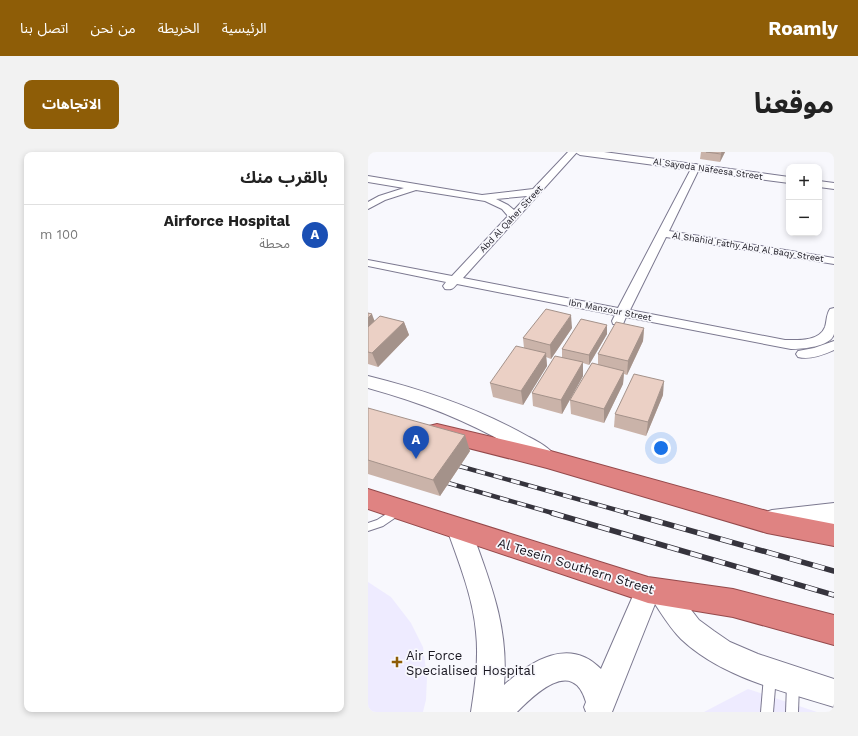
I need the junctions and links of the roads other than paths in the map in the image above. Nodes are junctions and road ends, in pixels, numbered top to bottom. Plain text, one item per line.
1 (573, 152) edge
2 (580, 152) edge
3 (617, 152) edge
4 (696, 167) junction
5 (786, 174) edge
6 (822, 178) edge
7 (369, 179) edge
8 (786, 180) edge
9 (834, 180) edge
10 (822, 184) edge
11 (834, 186) edge
12 (419, 187) junction
13 (536, 192) junction
14 (372, 193) edge
15 (480, 197) junction
16 (368, 206) edge
17 (514, 216) junction
18 (664, 230) junction
19 (834, 253) edge
20 (834, 261) edge
21 (368, 263) edge
22 (368, 271) edge
23 (452, 283) junction
24 (834, 312) edge
25 (620, 317) junction
26 (834, 345) edge
27 (368, 382) edge
28 (420, 427) edge
29 (547, 459) junction
30 (368, 499) edge
31 (399, 510) junction
32 (834, 514) edge
33 (767, 522) junction
34 (368, 527) edge
35 (459, 530) junction
36 (834, 535) edge
37 (655, 591) junction
38 (834, 630) edge
39 (782, 675) junction
40 (834, 692) edge
41 (598, 707) edge
42 (486, 712) edge
43 (495, 712) edge
44 (767, 712) edge
45 (792, 712) edge

1 - 13 street, Abd Al Qaher Street
2 - 4 street, Al Sayeda Nafeesa Street
3 - 5 street, Al Sayeda Nafeesa Street
4 - 8 street, Al Sayeda Nafeesa Street
4 - 18 street
6 - 9 street
7 - 12 street
7 - 14 street
10 - 11 street
12 - 15 street
12 - 16 street
13 - 15 street
13 - 17 street, Abd Al Qaher Street
15 - 17 street
17 - 23 street, Abd Al Qaher Street
18 - 19 street, Al Shahid Fathy Abd Al Baqy Street
18 - 20 street, Al Shahid Fathy Abd Al Baqy Street
18 - 25 street
21 - 23 street, Ibn Manzour Street
22 - 23 street, Ibn Manzour Street
23 - 25 street, Ibn Manzour Street
24 - 25 street, Ibn Manzour Street
25 - 26 street, Ibn Manzour Street
27 - 29 street
28 - 29 highway
29 - 33 highway
30 - 31 highway, Al Tesein Southern Street
31 - 34 lane
31 - 35 highway, Al Tesein Southern Street
32 - 33 main road
33 - 36 highway
35 - 37 highway, Al Tesein Southern Street
35 - 42 street
37 - 38 highway, Al Tesein Southern Street
37 - 39 street
37 - 41 street
39 - 40 street
39 - 44 lane
39 - 45 lane
41 - 43 street

